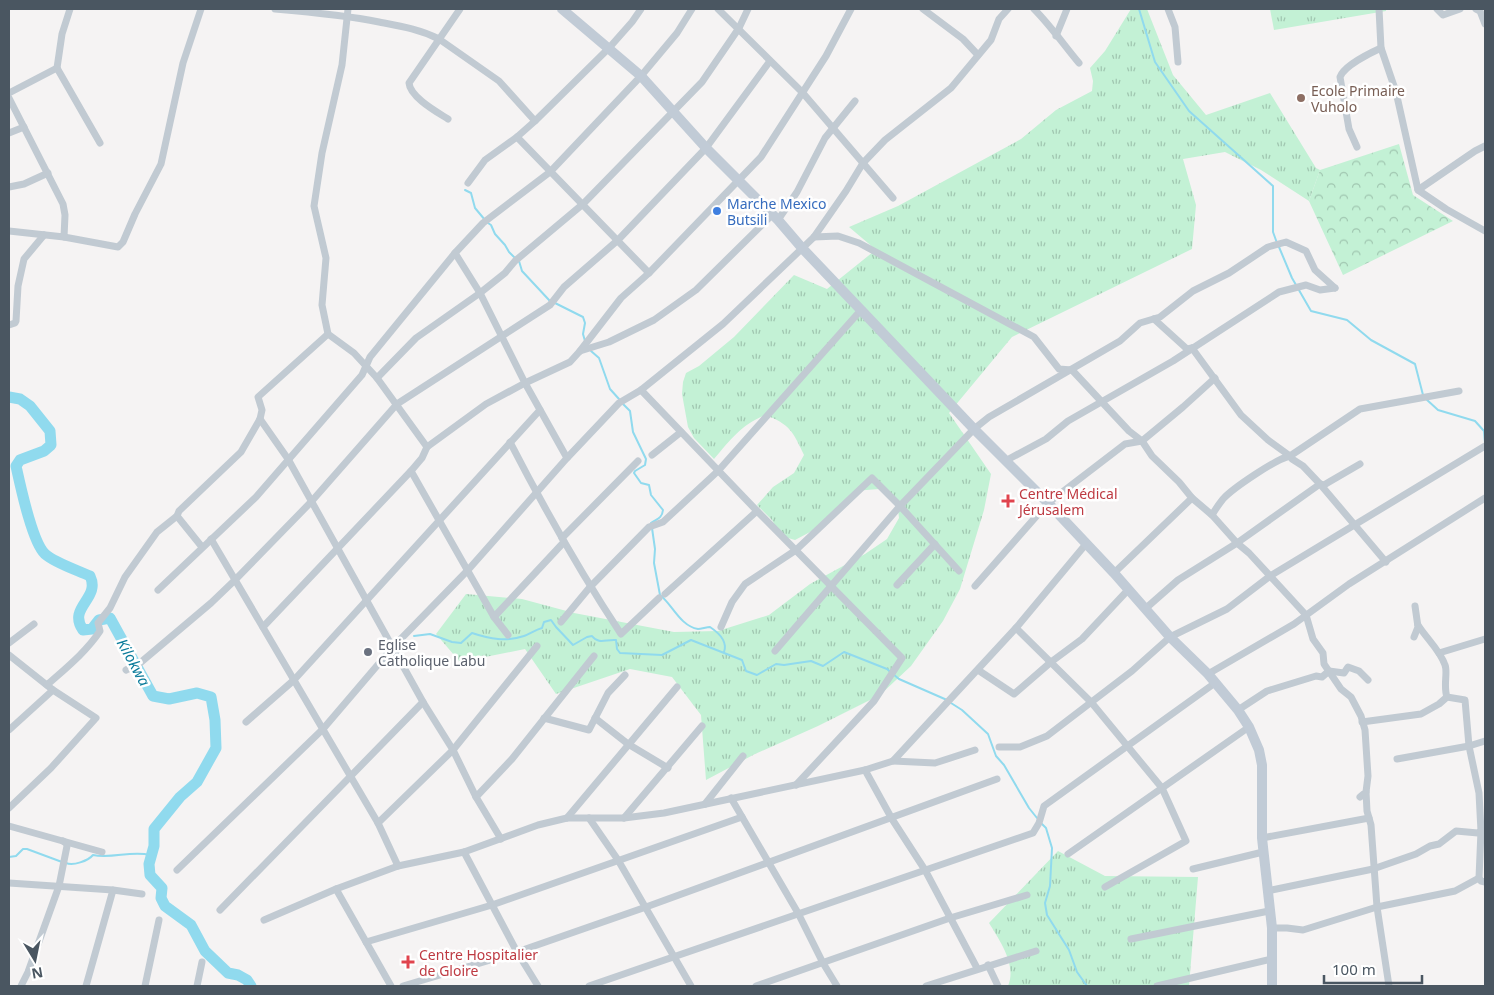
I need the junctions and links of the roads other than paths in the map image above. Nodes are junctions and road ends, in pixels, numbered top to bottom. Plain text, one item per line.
1 (70, 9) edge
2 (200, 9) edge
3 (275, 9) edge
4 (460, 9) edge
5 (562, 9) edge
6 (641, 9) edge
7 (692, 9) edge
8 (718, 9) edge
9 (748, 9) edge
10 (850, 9) edge
11 (923, 9) edge
12 (1008, 9) edge
13 (1034, 9) edge
14 (1066, 9) edge
15 (1168, 9) edge
16 (1379, 9) edge
17 (1437, 9) edge
18 (1460, 9) edge
19 (1476, 9) edge
20 (348, 12) edge
21 (1485, 24) edge
22 (739, 28) junction
23 (1056, 36) junction
24 (439, 39) junction
25 (609, 48) junction
26 (1381, 48) junction
27 (978, 55) junction
28 (770, 61) junction
29 (1079, 62) dead end
30 (1178, 62) dead end
31 (57, 68) junction
32 (641, 76) junction
33 (802, 92) junction
34 (9, 93) edge
35 (9, 98) edge
36 (855, 102) dead end
37 (672, 112) junction
38 (448, 119) dead end
39 (535, 121) junction
40 (832, 127) junction
41 (24, 128) junction
42 (9, 133) edge
43 (517, 137) junction
44 (100, 143) dead end
45 (1485, 146) edge
46 (1357, 147) dead end
47 (706, 148) junction
48 (863, 163) junction
49 (550, 172) junction
50 (48, 173) junction
51 (740, 181) junction
52 (468, 183) dead end
53 (9, 187) edge
54 (1418, 190) junction
55 (893, 198) dead end
56 (583, 204) junction
57 (775, 217) junction
58 (9, 231) edge
59 (1485, 231) edge
60 (44, 235) junction
61 (64, 237) junction
62 (814, 238) junction
63 (618, 240) junction
64 (802, 248) junction
65 (455, 253) junction
66 (649, 273) junction
67 (480, 293) junction
68 (860, 310) junction
69 (1154, 319) junction
70 (9, 325) edge
71 (328, 334) junction
72 (503, 337) junction
73 (1192, 348) junction
74 (580, 351) junction
75 (366, 366) junction
76 (1072, 370) junction
77 (377, 378) junction
78 (1215, 378) junction
79 (525, 383) junction
80 (641, 390) junction
81 (1459, 391) dead end
82 (1103, 402) junction
83 (397, 404) junction
84 (540, 410) junction
85 (260, 419) junction
86 (974, 429) junction
87 (681, 432) junction
88 (1142, 441) junction
89 (510, 442) junction
90 (427, 447) junction
91 (1483, 447) edge
92 (652, 455) dead end
93 (1290, 456) junction
94 (567, 458) junction
95 (288, 459) junction
96 (1007, 460) junction
97 (638, 461) dead end
98 (1360, 464) dead end
99 (411, 470) junction
100 (718, 471) junction
101 (1320, 484) junction
102 (536, 493) junction
103 (1192, 498) junction
104 (1485, 498) edge
105 (311, 502) junction
106 (1048, 503) junction
107 (900, 506) junction
108 (756, 510) junction
109 (1212, 515) junction
110 (178, 516) junction
111 (439, 520) junction
112 (1354, 524) junction
113 (211, 539) junction
114 (563, 540) junction
115 (1237, 543) junction
116 (935, 544) junction
117 (1086, 544) junction
118 (202, 547) junction
119 (339, 548) junction
120 (796, 550) junction
121 (1386, 562) junction
122 (468, 570) junction
123 (959, 571) dead end
124 (1114, 573) junction
125 (1270, 576) junction
126 (235, 580) junction
127 (830, 585) junction
128 (897, 585) dead end
129 (975, 586) dead end
130 (590, 587) junction
131 (158, 590) dead end
132 (1128, 590) junction
133 (367, 600) junction
134 (1415, 606) dead end
135 (1145, 609) junction
136 (1306, 615) junction
137 (494, 617) junction
138 (561, 622) dead end
139 (34, 624) dead end
140 (1418, 625) junction
141 (263, 627) junction
142 (721, 627) dead end
143 (1016, 628) junction
144 (508, 635) dead end
145 (1170, 636) junction
146 (1414, 637) dead end
147 (1485, 639) edge
148 (9, 643) edge
149 (537, 646) dead end
150 (393, 647) junction
151 (775, 650) dead end
152 (1439, 653) junction
153 (9, 655) edge
154 (594, 656) dead end
155 (1052, 662) junction
156 (128, 669) dead end
157 (978, 670) junction
158 (1329, 671) junction
159 (1208, 674) junction
160 (625, 675) dead end
161 (294, 680) junction
162 (1368, 680) dead end
163 (1215, 683) junction
164 (50, 687) junction
165 (677, 687) dead end
166 (1447, 697) junction
167 (423, 702) junction
168 (1091, 702) junction
169 (1238, 710) junction
170 (544, 718) junction
171 (595, 718) junction
172 (246, 722) dead end
173 (1362, 722) junction
174 (702, 726) dead end
175 (1249, 727) junction
176 (323, 729) junction
177 (9, 730) edge
178 (1485, 740) edge
179 (628, 744) junction
180 (1127, 746) junction
181 (1469, 746) junction
182 (998, 747) dead end
183 (453, 750) junction
184 (975, 750) dead end
185 (743, 756) dead end
186 (1397, 759) dead end
187 (893, 761) junction
188 (668, 768) junction
189 (865, 770) junction
190 (351, 777) junction
191 (997, 779) dead end
192 (796, 786) junction
193 (1162, 788) junction
194 (476, 797) junction
195 (731, 798) junction
196 (705, 804) junction
197 (9, 808) edge
198 (742, 817) junction
199 (567, 818) junction
200 (589, 818) junction
201 (624, 818) junction
202 (1369, 818) junction
203 (892, 819) junction
204 (378, 823) junction
205 (9, 826) edge
206 (1481, 831) junction
207 (1262, 838) junction
208 (500, 839) junction
209 (63, 841) junction
210 (102, 852) dead end
211 (464, 852) junction
212 (1263, 852) junction
213 (1068, 854) dead end
214 (618, 860) junction
215 (769, 863) junction
216 (398, 866) junction
217 (1193, 869) dead end
218 (1373, 869) junction
219 (177, 870) dead end
220 (925, 870) junction
221 (1482, 880) edge
222 (9, 883) edge
223 (58, 886) junction
224 (1105, 887) dead end
225 (113, 890) junction
226 (336, 890) junction
227 (1267, 891) junction
228 (142, 894) dead end
229 (1026, 895) dead end
230 (492, 905) junction
231 (646, 907) junction
232 (1377, 908) junction
233 (220, 910) dead end
234 (1270, 912) junction
235 (798, 913) junction
236 (950, 918) junction
237 (159, 920) dead end
238 (264, 920) dead end
239 (1272, 928) junction
240 (1131, 939) dead end
241 (366, 942) junction
242 (1036, 951) dead end
243 (517, 952) junction
244 (675, 958) junction
245 (1272, 958) junction
246 (202, 962) dead end
247 (823, 963) junction
248 (988, 965) junction
249 (977, 968) junction
250 (21, 986) edge
251 (86, 986) edge
252 (145, 986) edge
253 (197, 986) edge
254 (390, 986) edge
255 (403, 986) edge
256 (538, 986) edge
257 (590, 986) edge
258 (691, 986) edge
259 (756, 986) edge
260 (837, 986) edge
261 (926, 986) edge
262 (998, 986) edge
263 (1157, 986) edge
264 (1272, 986) edge
265 (1389, 986) edge

1 - 31 street
2 - 61 street
3 - 20 street
4 - 24 street
5 - 25 street
6 - 25 street
7 - 32 street
8 - 22 street
9 - 22 street
10 - 33 street
11 - 27 street
12 - 27 street
13 - 23 street
14 - 23 street
15 - 30 street
16 - 26 street
17 - 18 street
19 - 21 street
20 - 24 street
20 - 71 street
22 - 28 street
22 - 37 street
23 - 29 street
24 - 38 street
24 - 39 street
25 - 32 street
25 - 39 street
26 - 46 street
26 - 54 street
27 - 48 street
28 - 33 street
28 - 47 street
31 - 34 street
31 - 44 street
32 - 37 street
32 - 49 street
33 - 40 street
33 - 51 street
35 - 41 street
36 - 40 street
37 - 47 street
37 - 56 street
39 - 43 street
40 - 48 street
40 - 57 street
41 - 42 street
41 - 50 street
43 - 49 street
43 - 52 street
45 - 54 street
47 - 51 street
47 - 63 street
48 - 55 street
48 - 62 street
49 - 56 street
49 - 65 street
50 - 53 street
50 - 61 street
51 - 57 street
51 - 66 street
54 - 59 street
56 - 63 street
56 - 67 street
57 - 64 street
57 - 74 street
58 - 60 street
60 - 61 street
60 - 70 street
62 - 64 street
62 - 76 street
63 - 66 street
63 - 72 street
64 - 68 street
64 - 80 street
65 - 67 street
65 - 75 street
66 - 74 street
67 - 72 street
67 - 77 street
68 - 86 street
68 - 100 street
69 - 73 street
69 - 73 street
69 - 76 street
71 - 75 street
71 - 85 street
72 - 79 street
72 - 83 street
73 - 78 street
73 - 82 street
74 - 79 street
75 - 77 street
75 - 95 street
76 - 82 street
76 - 86 street
77 - 83 street
78 - 88 street
78 - 93 street
79 - 84 street
79 - 90 street
80 - 87 street
80 - 94 street
81 - 93 street
82 - 88 street
82 - 96 street
83 - 90 street
83 - 105 street
84 - 89 street
84 - 94 street
85 - 95 street
85 - 110 street
86 - 96 street
86 - 107 street
87 - 92 street
87 - 100 street
88 - 103 street
88 - 106 street
89 - 102 street
89 - 111 street
90 - 99 street
91 - 112 street
93 - 101 street
93 - 109 street
94 - 102 street
95 - 105 street
95 - 113 street
96 - 106 street
97 - 114 street
98 - 101 street
99 - 111 street
99 - 119 street
100 - 108 street
100 - 130 street
101 - 112 street
101 - 115 street
102 - 114 street
102 - 122 street
103 - 109 street
103 - 124 street
104 - 121 street
105 - 119 street
105 - 126 street
106 - 117 street
106 - 129 street
107 - 116 street
107 - 120 street
107 - 127 street
108 - 120 street
108 - 130 street
109 - 115 street
110 - 118 street
110 - 164 street
111 - 122 street
111 - 133 street
112 - 121 street
112 - 125 street
113 - 118 street
113 - 126 street
114 - 130 street
114 - 137 street
115 - 125 street
115 - 135 street
116 - 123 street
116 - 128 street
117 - 124 street
117 - 143 street
118 - 131 street
119 - 133 street
119 - 141 street
120 - 127 street
120 - 142 street
121 - 136 street
122 - 137 street
122 - 150 street
124 - 132 street
125 - 136 street
125 - 145 street
126 - 141 street
126 - 156 street
127 - 151 street
127 - 192 street
130 - 138 street
132 - 135 street
132 - 155 street
133 - 150 street
133 - 161 street
134 - 140 street
135 - 145 street
136 - 158 street
136 - 159 street
137 - 144 street
139 - 148 street
140 - 146 street
140 - 152 street
141 - 161 street
143 - 155 street
143 - 157 street
145 - 159 street
145 - 168 street
147 - 152 street
149 - 183 street
150 - 167 street
150 - 176 street
152 - 166 street
153 - 164 street
154 - 170 street
155 - 157 street
155 - 168 street
157 - 187 street
158 - 162 street
158 - 169 street
158 - 173 street
159 - 163 street
160 - 171 street
161 - 172 street
161 - 176 street
163 - 169 street
163 - 180 street
164 - 177 street
164 - 197 street
165 - 179 street
166 - 173 street
166 - 181 street
167 - 183 street
167 - 190 street
168 - 180 street
168 - 182 street
169 - 175 street
170 - 171 street
170 - 194 street
171 - 179 street
173 - 202 street
174 - 188 street
175 - 193 street
175 - 207 street
176 - 190 street
176 - 219 street
178 - 181 street
179 - 188 street
179 - 199 street
180 - 193 street
180 - 220 street
181 - 186 street
181 - 206 street
183 - 194 street
183 - 204 street
184 - 187 street
185 - 196 street
187 - 189 street
188 - 201 street
189 - 192 street
189 - 203 street
190 - 204 street
190 - 233 street
191 - 203 street
192 - 195 street
193 - 213 street
193 - 224 street
194 - 208 street
195 - 196 street
195 - 198 street
196 - 201 street
198 - 214 street
198 - 215 street
199 - 200 street
199 - 208 street
200 - 201 street
200 - 214 street
202 - 207 street
202 - 218 street
203 - 215 street
203 - 220 street
204 - 216 street
205 - 209 street
206 - 218 street
206 - 221 street
207 - 212 street
208 - 211 street
209 - 210 street
209 - 223 street
211 - 216 street
211 - 230 street
212 - 217 street
212 - 227 street
214 - 230 street
214 - 231 street
215 - 231 street
215 - 235 street
216 - 226 street
218 - 227 street
218 - 232 street
220 - 235 street
220 - 236 street
221 - 232 street
222 - 223 street
223 - 225 street
223 - 250 street
225 - 228 street
225 - 251 street
226 - 238 street
226 - 241 street
227 - 234 street
229 - 236 street
230 - 241 street
230 - 243 street
231 - 243 street
231 - 244 street
232 - 239 street
232 - 265 street
234 - 239 street
234 - 240 street
235 - 244 street
235 - 247 street
236 - 247 street
236 - 249 street
237 - 252 street
239 - 245 street
241 - 254 street
242 - 248 street
243 - 255 street
243 - 256 street
244 - 257 street
244 - 258 street
245 - 263 street
245 - 264 street
246 - 253 street
247 - 259 street
247 - 260 street
248 - 249 street
248 - 262 street
249 - 261 street

